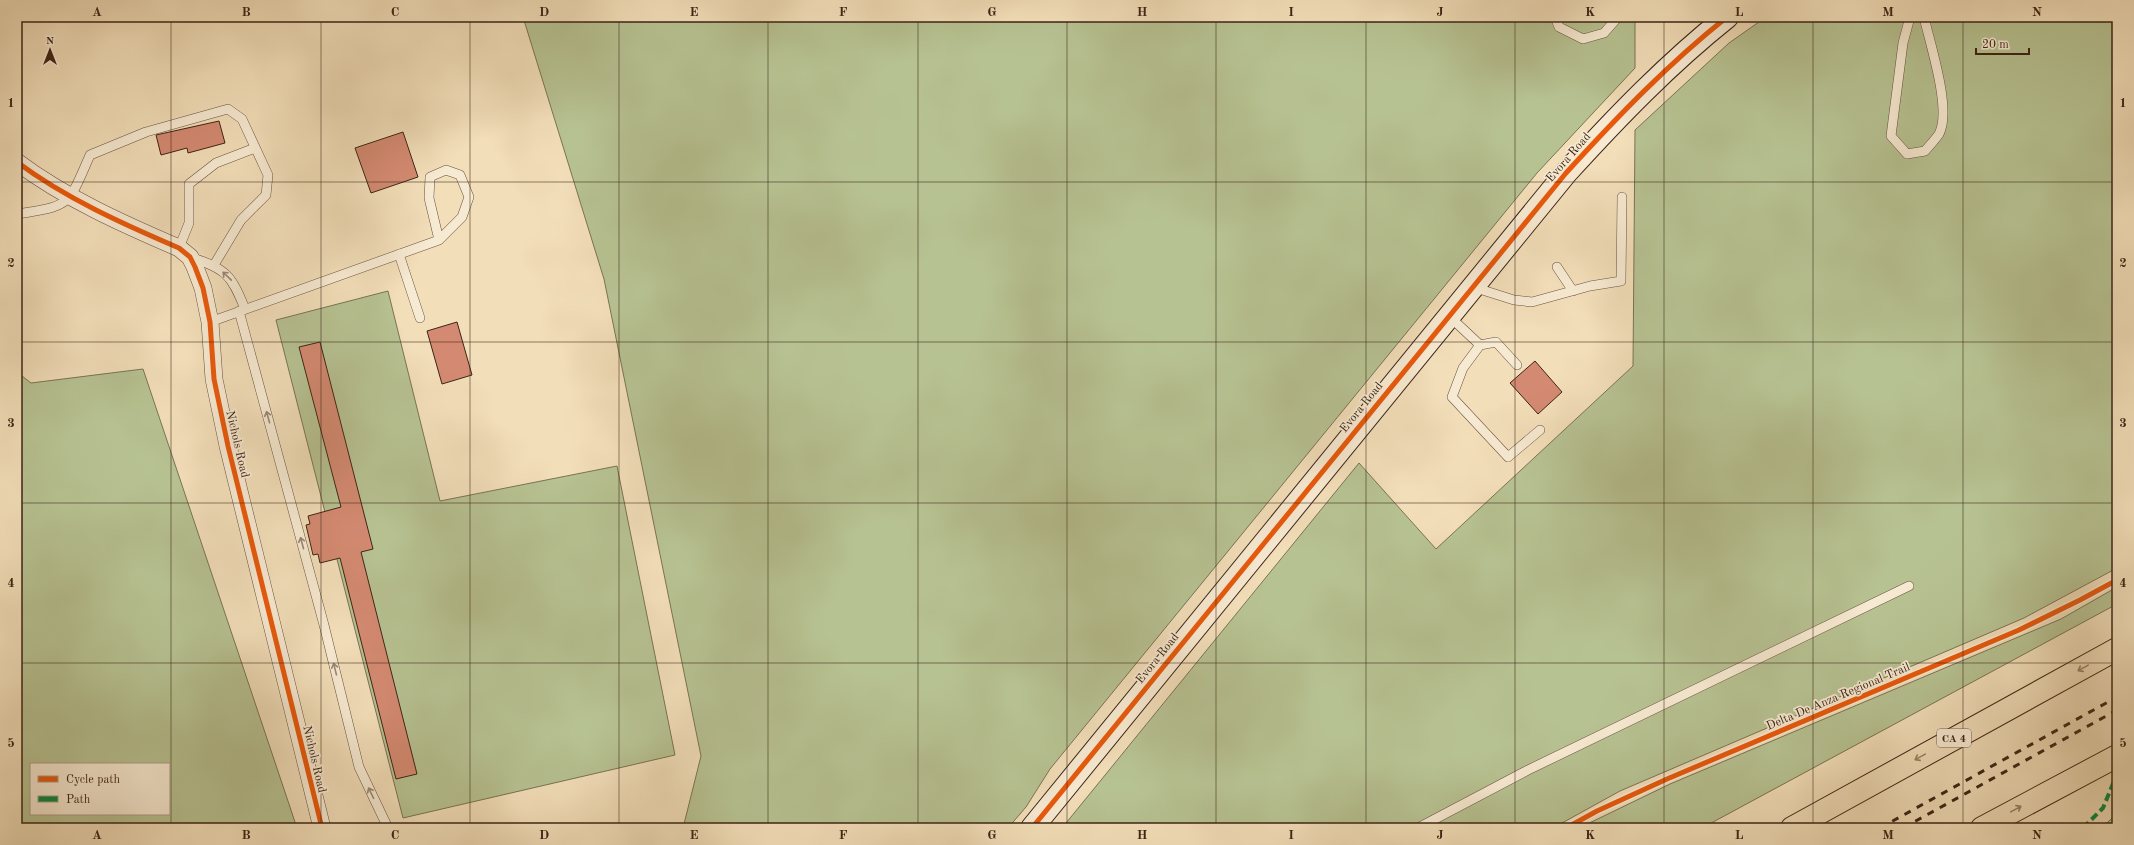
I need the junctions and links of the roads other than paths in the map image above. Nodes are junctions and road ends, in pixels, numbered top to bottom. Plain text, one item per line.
1 (1555, 17) edge
2 (1618, 17) edge
3 (1727, 17) edge
4 (1910, 17) edge
5 (1924, 17) edge
6 (255, 148) junction
7 (17, 162) edge
8 (72, 196) junction
9 (1622, 197) dead end
10 (17, 214) edge
11 (439, 240) junction
12 (184, 253) junction
13 (399, 254) junction
14 (214, 265) junction
15 (1557, 267) dead end
16 (1472, 287) junction
17 (1573, 291) junction
18 (242, 310) junction
19 (1449, 316) junction
20 (420, 318) dead end
21 (210, 322) junction
22 (1480, 345) junction
23 (1517, 365) dead end
24 (1540, 430) dead end
25 (1909, 586) dead end
26 (2117, 649) edge
27 (2117, 756) edge
28 (322, 828) edge
29 (388, 828) edge
30 (1032, 828) edge
31 (1418, 828) edge
32 (1792, 828) edge
33 (1982, 828) edge

1 - 2 lane
3 - 16 street, Evora Road
4 - 5 lane
6 - 8 lane
6 - 12 lane
6 - 14 lane
7 - 8 street
8 - 10 lane
8 - 12 street
9 - 17 lane
11 - 11 lane
11 - 13 lane
12 - 14 lane
12 - 21 street, Nichols Road
13 - 18 lane
13 - 20 lane
18 -> 14 lane
15 - 17 lane
16 - 17 lane
16 - 19 street, Evora Road
18 - 21 lane
29 -> 18 lane
19 - 22 lane
19 - 30 street, Evora Road
21 - 28 street, Nichols Road
22 - 23 lane
22 - 24 lane
25 - 31 lane
26 -> 32 highway, CA 4
33 -> 27 highway

